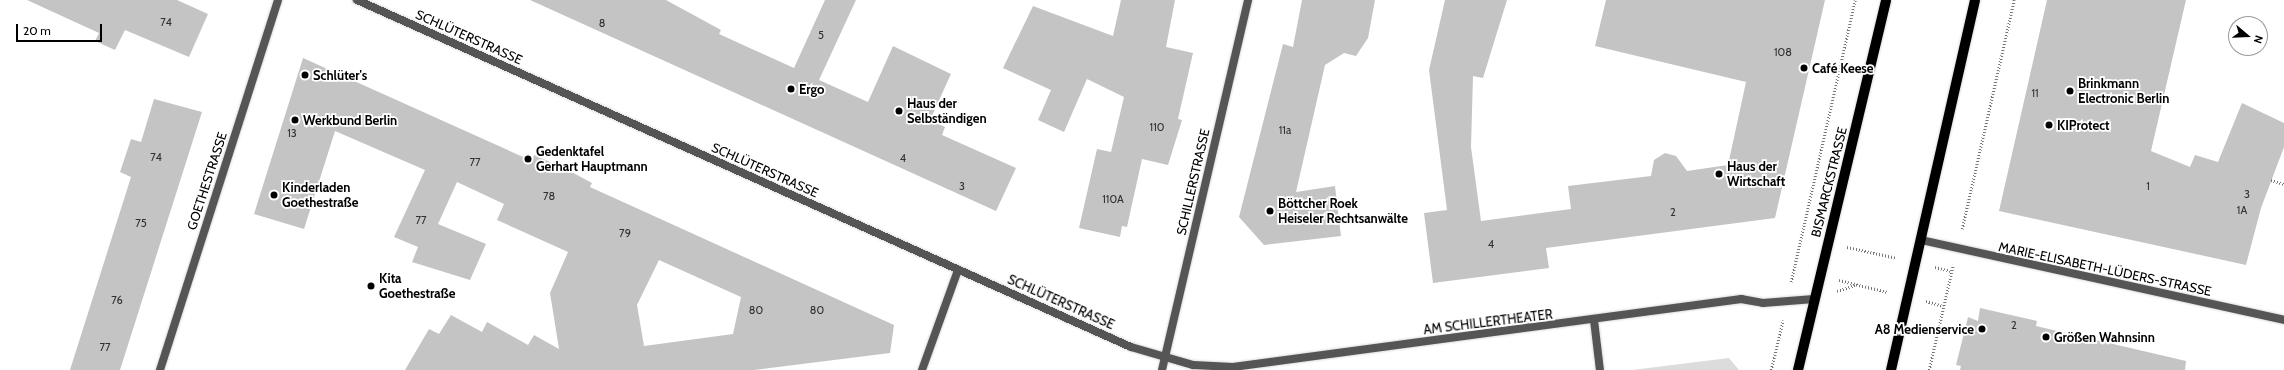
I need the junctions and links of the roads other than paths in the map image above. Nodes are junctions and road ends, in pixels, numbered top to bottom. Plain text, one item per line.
1 (278, 0) edge
2 (357, 0) edge
3 (1248, 0) edge
4 (1886, 0) edge
5 (1975, 0) edge
6 (1921, 240) junction
7 (958, 270) junction
8 (1814, 298) junction
9 (1594, 320) junction
10 (2284, 320) edge
11 (1164, 359) junction
12 (160, 370) edge
13 (922, 370) edge
14 (1162, 370) edge
15 (1600, 370) edge
16 (1798, 370) edge
17 (1891, 370) edge

1 - 12 street, GOETHESTRASSE
2 - 7 street, SCHLÜTERSTRASSE
3 - 11 street, SCHILLERSTRASSE
4 - 8 main road, BISMARCKSTRASSE
5 - 6 main road
6 - 10 street, MARIE-ELISABETH-LÜDERS-STRASSE
6 - 17 main road
7 - 11 street, SCHLÜTERSTRASSE
7 - 13 street
8 - 9 street, AM SCHILLERTHEATER
8 - 16 main road, BISMARCKSTRASSE
9 - 11 street, AM SCHILLERTHEATER
9 - 15 street
11 - 14 street, SCHILLERSTRASSE

